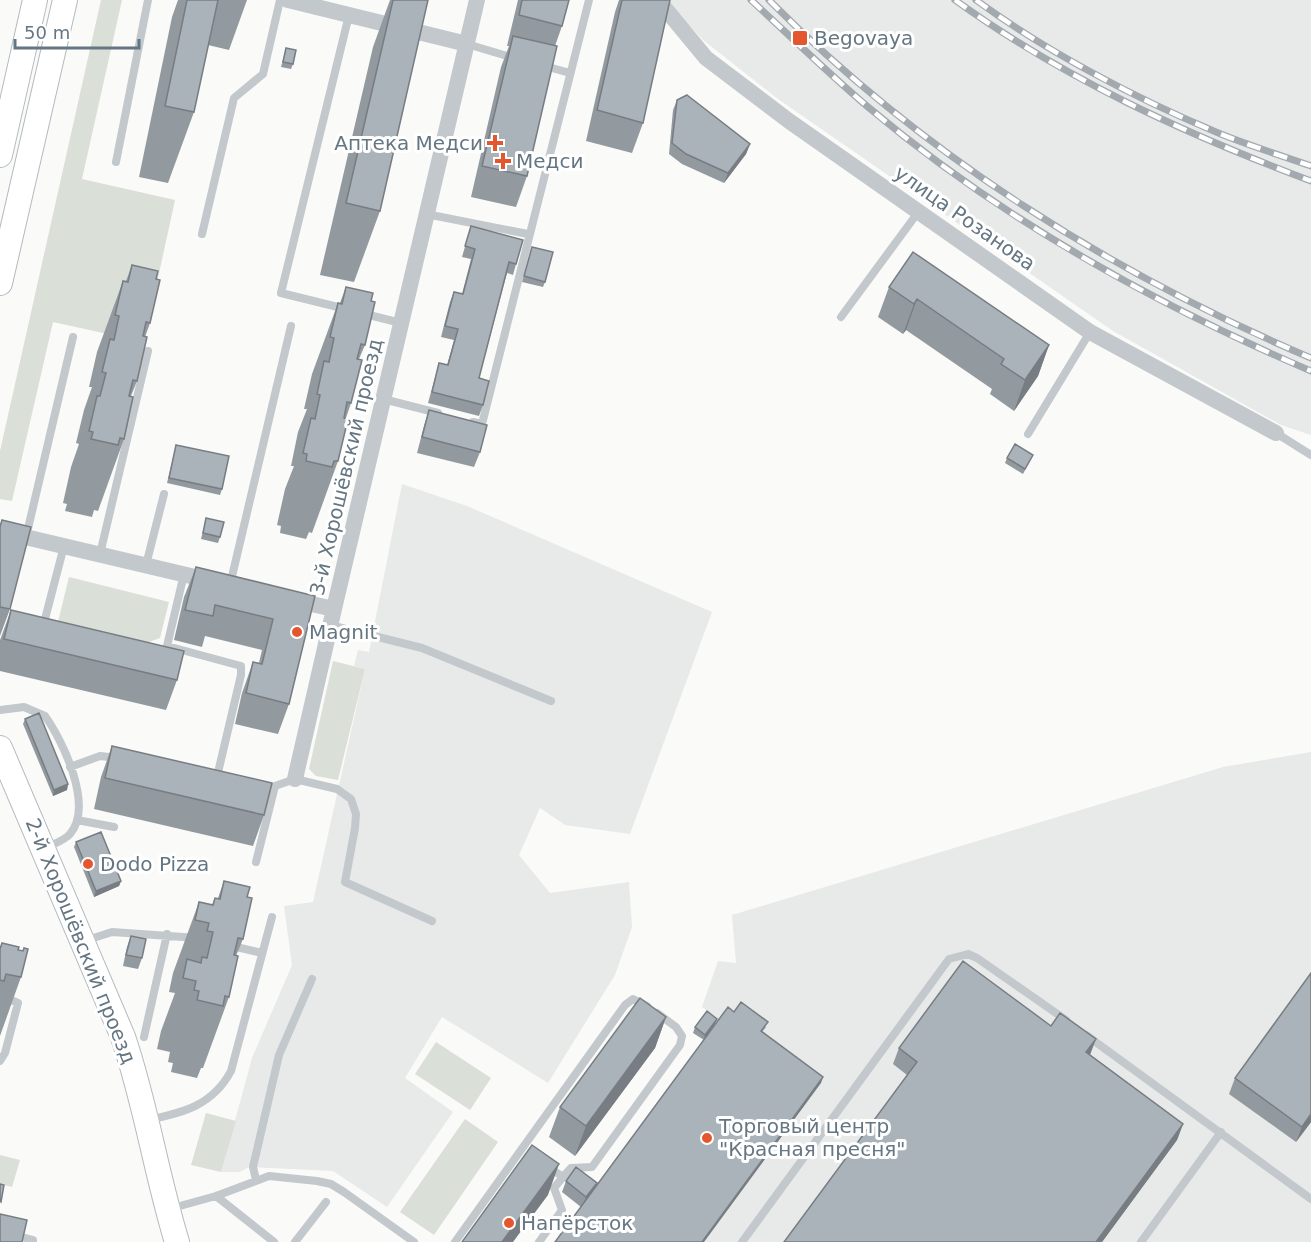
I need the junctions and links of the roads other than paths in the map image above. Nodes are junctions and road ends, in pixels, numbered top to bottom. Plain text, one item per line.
1 (35, 0) edge
2 (64, 0) edge
3 (148, 0) edge
4 (280, 0) edge
5 (288, 0) edge
6 (477, 0) edge
7 (589, 0) edge
8 (658, 0) edge
9 (349, 15) junction
10 (467, 44) junction
11 (525, 60) edge
12 (536, 64) edge
13 (570, 74) junction
14 (0, 155) edge
15 (116, 162) dead end
16 (920, 211) junction
17 (426, 214) junction
18 (201, 234) dead end
19 (528, 234) junction
20 (0, 283) edge
21 (841, 317) dead end
22 (401, 323) junction
23 (291, 326) dead end
24 (1090, 332) junction
25 (74, 337) dead end
26 (148, 351) edge
27 (383, 399) junction
28 (451, 416) edge
29 (461, 419) edge
30 (1276, 433) joint
31 (1028, 434) dead end
32 (1311, 455) edge
33 (164, 494) dead end
34 (0, 531) edge
35 (26, 537) junction
36 (64, 546) junction
37 (100, 554) junction
38 (146, 565) junction
39 (184, 574) junction
40 (230, 585) junction
41 (250, 590) edge
42 (282, 597) edge
43 (332, 617) junction
44 (51, 630) edge
45 (167, 646) junction
46 (156, 650) edge
47 (551, 701) dead end
48 (0, 710) edge
49 (0, 748) edge
50 (132, 761) edge
51 (70, 767) junction
52 (205, 779) edge
53 (295, 780) junction
54 (216, 781) junction
55 (227, 784) edge
56 (77, 820) junction
57 (114, 827) dead end
58 (44, 848) junction
59 (256, 862) dead end
60 (272, 918) dead end
61 (432, 921) dead end
62 (167, 934) junction
63 (208, 940) edge
64 (84, 941) junction
65 (219, 943) edge
66 (262, 953) junction
67 (312, 979) dead end
68 (0, 995) edge
69 (1072, 1024) edge
70 (1080, 1030) edge
71 (144, 1037) dead end
72 (0, 1061) edge
73 (147, 1120) junction
74 (1221, 1132) junction
75 (522, 1149) junction
76 (563, 1177) junction
77 (256, 1179) junction
78 (216, 1196) junction
79 (1311, 1199) edge
80 (326, 1202) dead end
81 (167, 1210) junction
82 (0, 1231) edge
83 (33, 1242) edge
84 (177, 1242) edge
85 (274, 1242) edge
86 (295, 1242) edge
87 (414, 1242) edge
88 (455, 1242) edge
89 (539, 1242) edge
90 (742, 1242) edge
91 (1141, 1242) edge

1 - 14 street
2 - 20 street
3 - 15 lane
4 - 18 lane
5 - 9 street
6 - 10 street, 3-й Хорошёвский проезд
7 - 13 lane
8 - 16 street, улица Розанова
9 - 10 street
9 - 22 lane
10 - 11 lane
10 - 17 street, 3-й Хорошёвский проезд
12 - 13 lane
13 - 19 lane
16 - 21 lane
16 - 24 street, улица Розанова
17 - 19 lane
17 - 22 street, 3-й Хорошёвский проезд
19 - 29 lane
22 - 27 street, 3-й Хорошёвский проезд
23 - 40 lane
24 - 30 street, улица Розанова
24 - 31 lane
25 - 35 lane
26 - 37 lane
27 - 28 lane
27 - 43 street, 3-й Хорошёвский проезд
30 - 32 lane
33 - 38 lane
34 - 35 street
35 - 36 street
36 - 37 street
36 - 44 lane
37 - 38 street
38 - 39 street
39 - 40 street
39 - 45 lane
40 - 41 street
42 - 43 street, 3-й Хорошёвский проезд
43 - 47 lane
43 - 53 street
45 - 46 lane
45 - 54 lane
48 - 51 lane
49 - 58 street, 2-й Хорошёвский проезд
50 - 51 lane
51 - 56 lane
52 - 54 lane
53 - 59 lane
53 - 61 lane
54 - 55 lane
56 - 57 lane
56 - 58 lane
58 - 64 street, 2-й Хорошёвский проезд
60 - 66 lane
62 - 63 lane
62 - 64 lane
62 - 71 lane
64 - 73 street, 2-й Хорошёвский проезд
65 - 66 lane
66 - 73 lane
67 - 77 lane
68 - 72 lane
69 - 90 lane
70 - 74 lane
73 - 81 street, 2-й Хорошёвский проезд
74 - 79 lane
74 - 91 lane
75 - 76 lane
75 - 76 lane
75 - 88 lane
76 - 89 lane
77 - 78 lane
77 - 87 lane
78 - 81 lane
78 - 85 lane
80 - 86 lane
81 - 84 street, 2-й Хорошёвский проезд
82 - 83 lane

